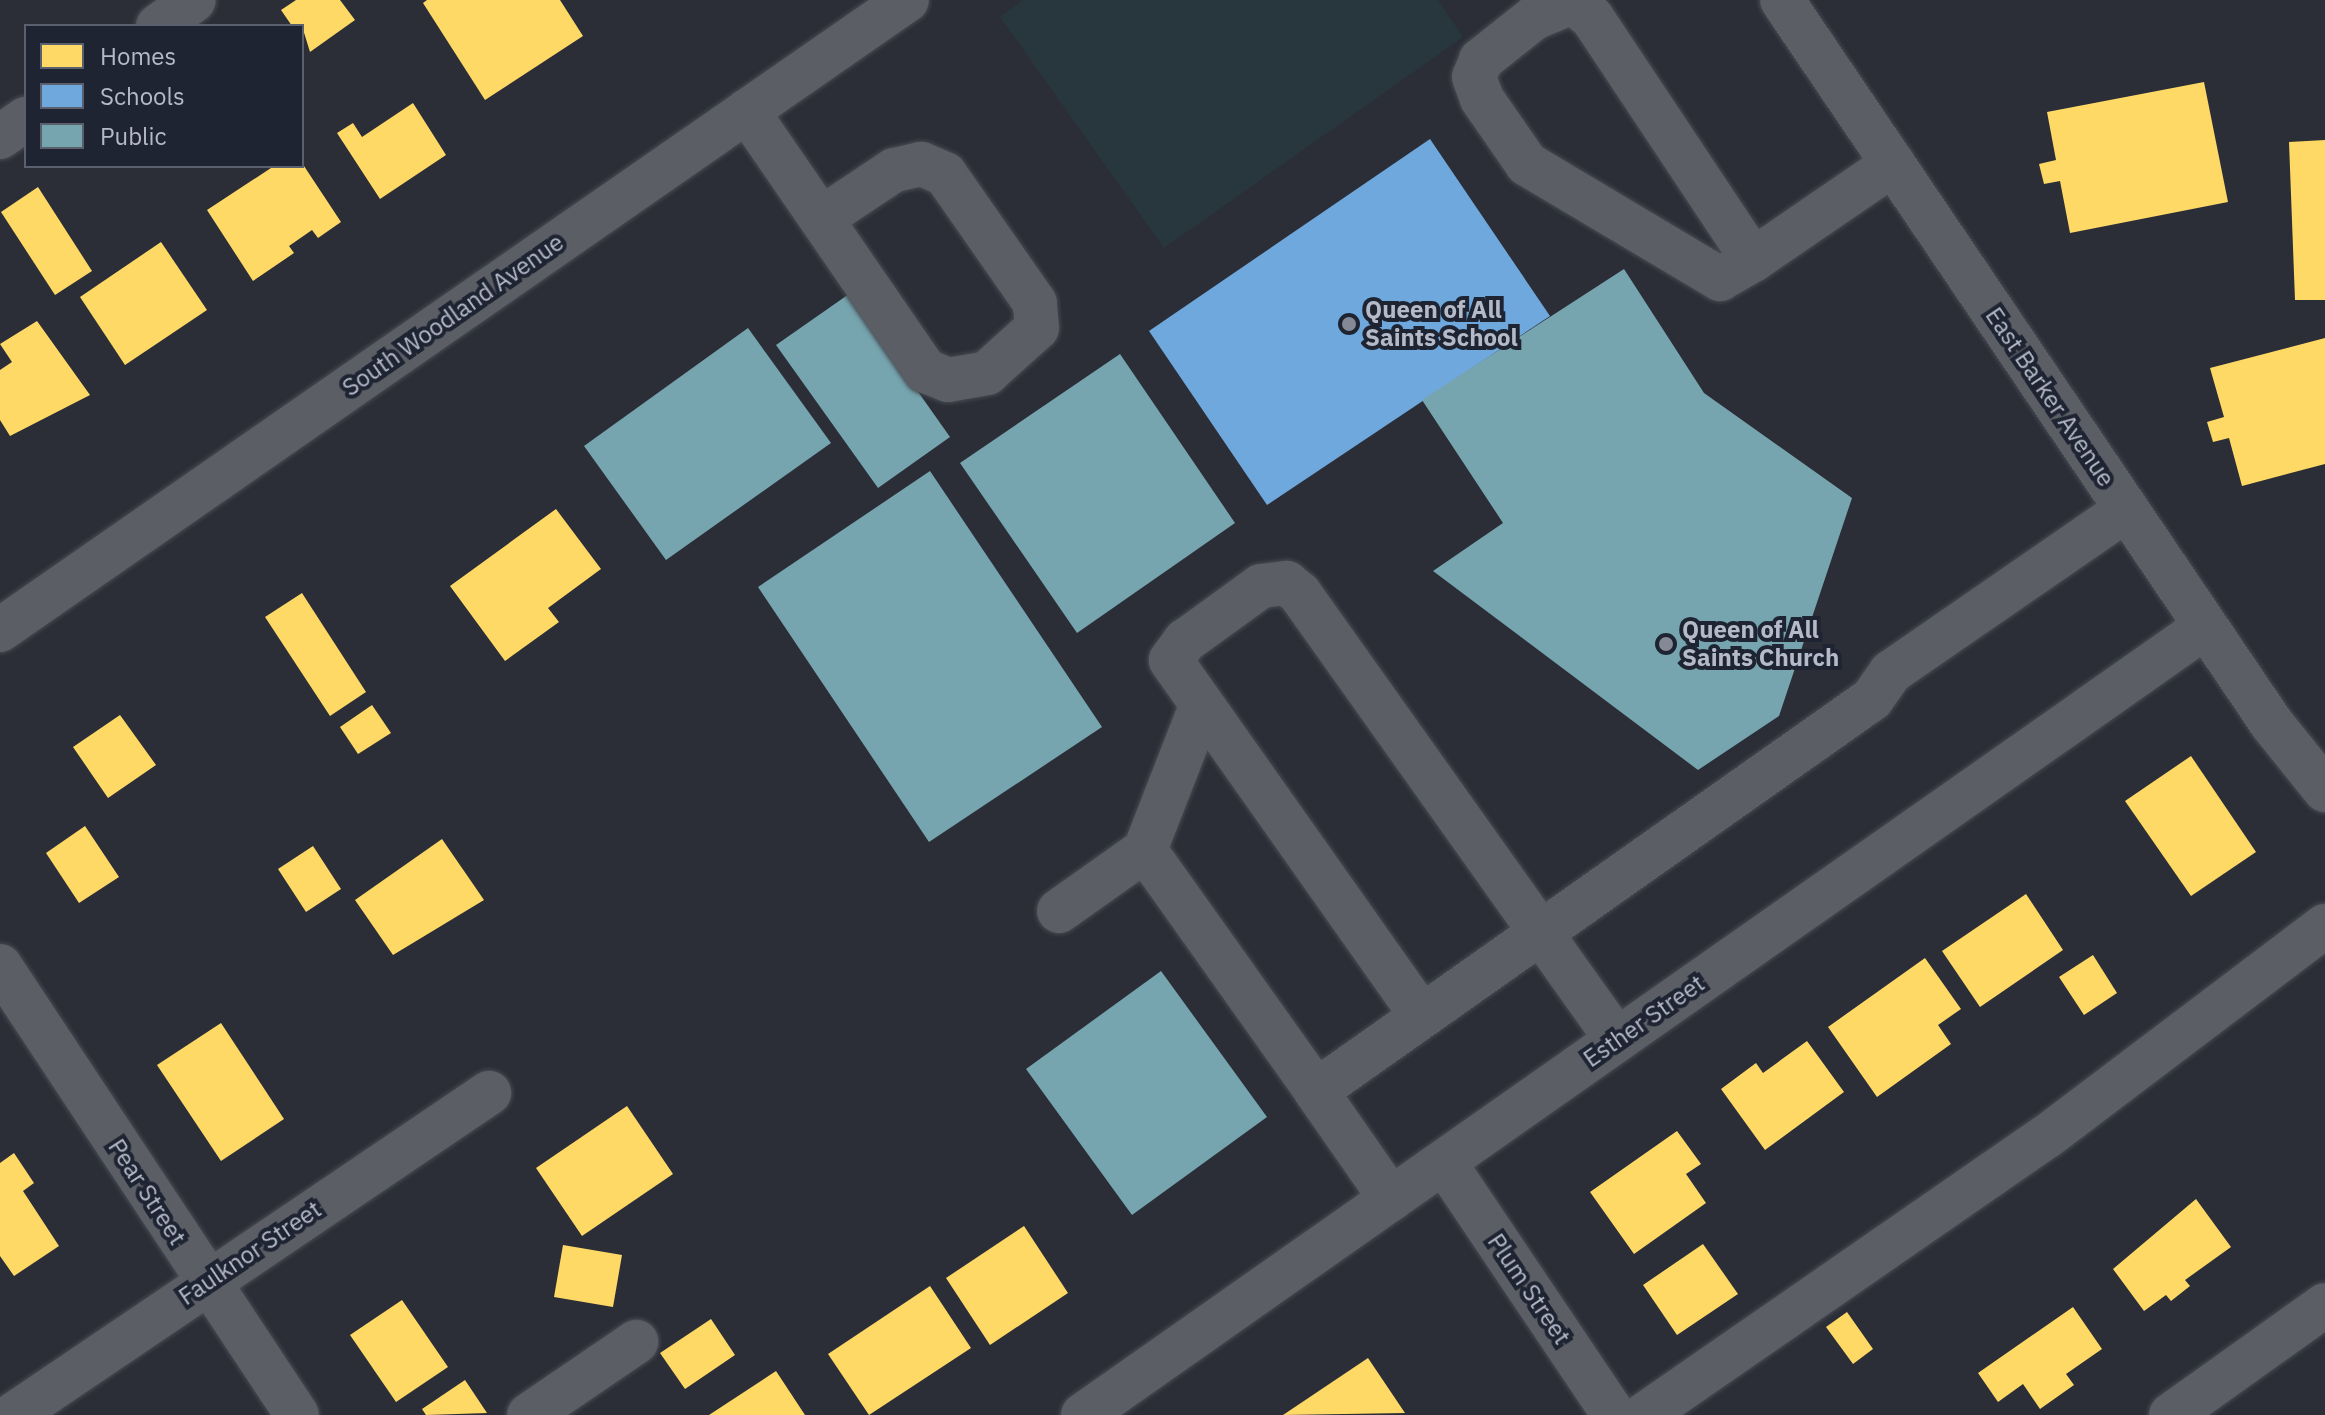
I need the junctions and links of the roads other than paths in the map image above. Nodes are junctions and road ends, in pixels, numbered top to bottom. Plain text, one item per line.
1 (194, 0) edge
2 (907, 0) edge
3 (1782, 0) edge
4 (1528, 9) edge
5 (161, 24) edge
6 (747, 111) junction
7 (24, 120) edge
8 (0, 137) edge
9 (1893, 164) junction
10 (822, 218) junction
11 (1753, 260) junction
12 (2126, 510) junction
13 (2205, 627) junction
14 (0, 630) edge
15 (1200, 709) junction
16 (2325, 790) edge
17 (1145, 850) junction
18 (1059, 911) dead end
19 (2325, 926) edge
20 (1540, 930) junction
21 (0, 966) edge
22 (1421, 1015) junction
23 (15, 1024) edge
24 (1617, 1040) junction
25 (1316, 1091) junction
26 (489, 1093) dead end
27 (1444, 1162) junction
28 (1391, 1199) junction
29 (206, 1282) junction
30 (2325, 1305) edge
31 (636, 1342) dead end
32 (13, 1415) edge
33 (297, 1415) edge
34 (529, 1415) edge
35 (1083, 1415) edge
36 (1614, 1415) edge
37 (1644, 1415) edge
38 (2171, 1415) edge

1 - 5 street
2 - 6 street, South Woodland Avenue
3 - 9 street, East Barker Avenue
4 - 11 street
4 - 11 street
6 - 10 street
6 - 14 street, South Woodland Avenue
7 - 8 street
9 - 11 street
9 - 12 street, East Barker Avenue
10 - 10 street
12 - 13 street, East Barker Avenue
12 - 20 street
13 - 16 street, East Barker Avenue
13 - 24 street, Esther Street
15 - 17 street
15 - 20 street
15 - 22 street
17 - 18 street
17 - 25 street
19 - 37 street
20 - 22 street
20 - 24 street
21 - 23 street, Pear Street
22 - 25 street
23 - 29 street, Pear Street
24 - 27 street, Esther Street
25 - 28 street
26 - 29 street, Faulknor Street
27 - 28 street, Esther Street
27 - 36 street, Plum Street
28 - 35 street, Esther Street
29 - 32 street, Faulknor Street
29 - 33 street, Pear Street
30 - 38 street
31 - 34 street

